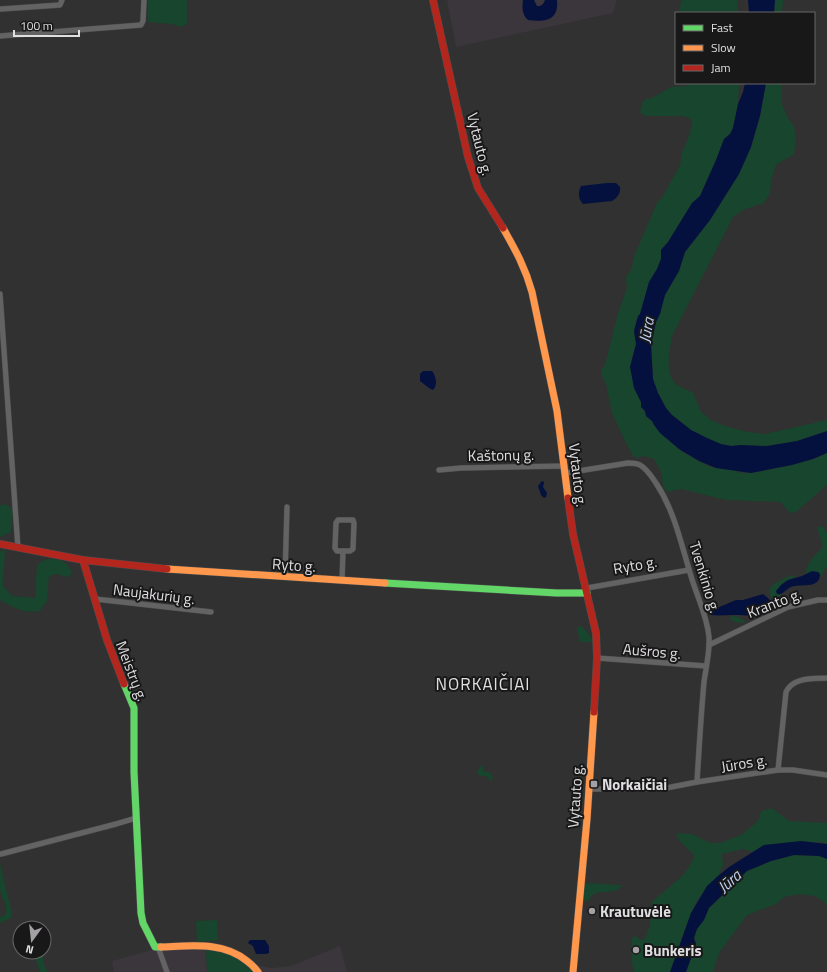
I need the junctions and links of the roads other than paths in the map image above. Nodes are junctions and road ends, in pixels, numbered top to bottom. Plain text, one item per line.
1 (144, 0) edge
2 (433, 0) edge
3 (61, 3) edge
4 (0, 9) edge
5 (0, 36) edge
6 (0, 294) edge
7 (565, 469) junction
8 (438, 470) dead end
9 (287, 507) dead end
10 (0, 544) edge
11 (18, 548) junction
12 (344, 551) junction
13 (83, 560) junction
14 (689, 570) junction
15 (285, 577) junction
16 (342, 581) junction
17 (587, 590) junction
18 (95, 599) junction
19 (827, 600) edge
20 (210, 612) dead end
21 (709, 645) junction
22 (597, 658) junction
23 (706, 666) junction
24 (827, 678) edge
25 (778, 770) junction
26 (827, 775) edge
27 (697, 782) junction
28 (589, 789) junction
29 (136, 818) junction
30 (1, 854) dead end
31 (158, 947) junction
32 (168, 972) edge
33 (258, 972) edge
34 (573, 972) edge

1 - 5 street
2 - 7 street, Vytauto g.
3 - 4 street
6 - 11 street
7 - 8 street, Kaštonų g.
7 - 14 street, Tvenkinio g.
7 - 17 street, Vytauto g.
9 - 15 street
10 - 11 street, Ryto g.
11 - 13 street, Ryto g.
12 - 12 street
12 - 16 street
13 - 15 street, Ryto g.
13 - 18 street, Meistrų g.
14 - 17 street, Ryto g.
14 - 21 street, Tvenkinio g.
15 - 16 street, Ryto g.
16 - 17 street, Ryto g.
17 - 22 street, Vytauto g.
18 - 20 street, Naujakurių g.
18 - 29 street, Meistrų g.
19 - 21 street, Kranto g.
21 - 23 street, Tvenkinio g.
22 - 23 street, Aušros g.
22 - 28 street, Vytauto g.
23 - 27 street, Tvenkinio g.
24 - 25 street, Jūros g.
25 - 26 street
25 - 27 street, Jūros g.
27 - 28 street, Jūros g.
28 - 34 street, Vytauto g.
29 - 30 street
29 - 31 street, Meistrų g.
31 - 32 street
31 - 33 street

